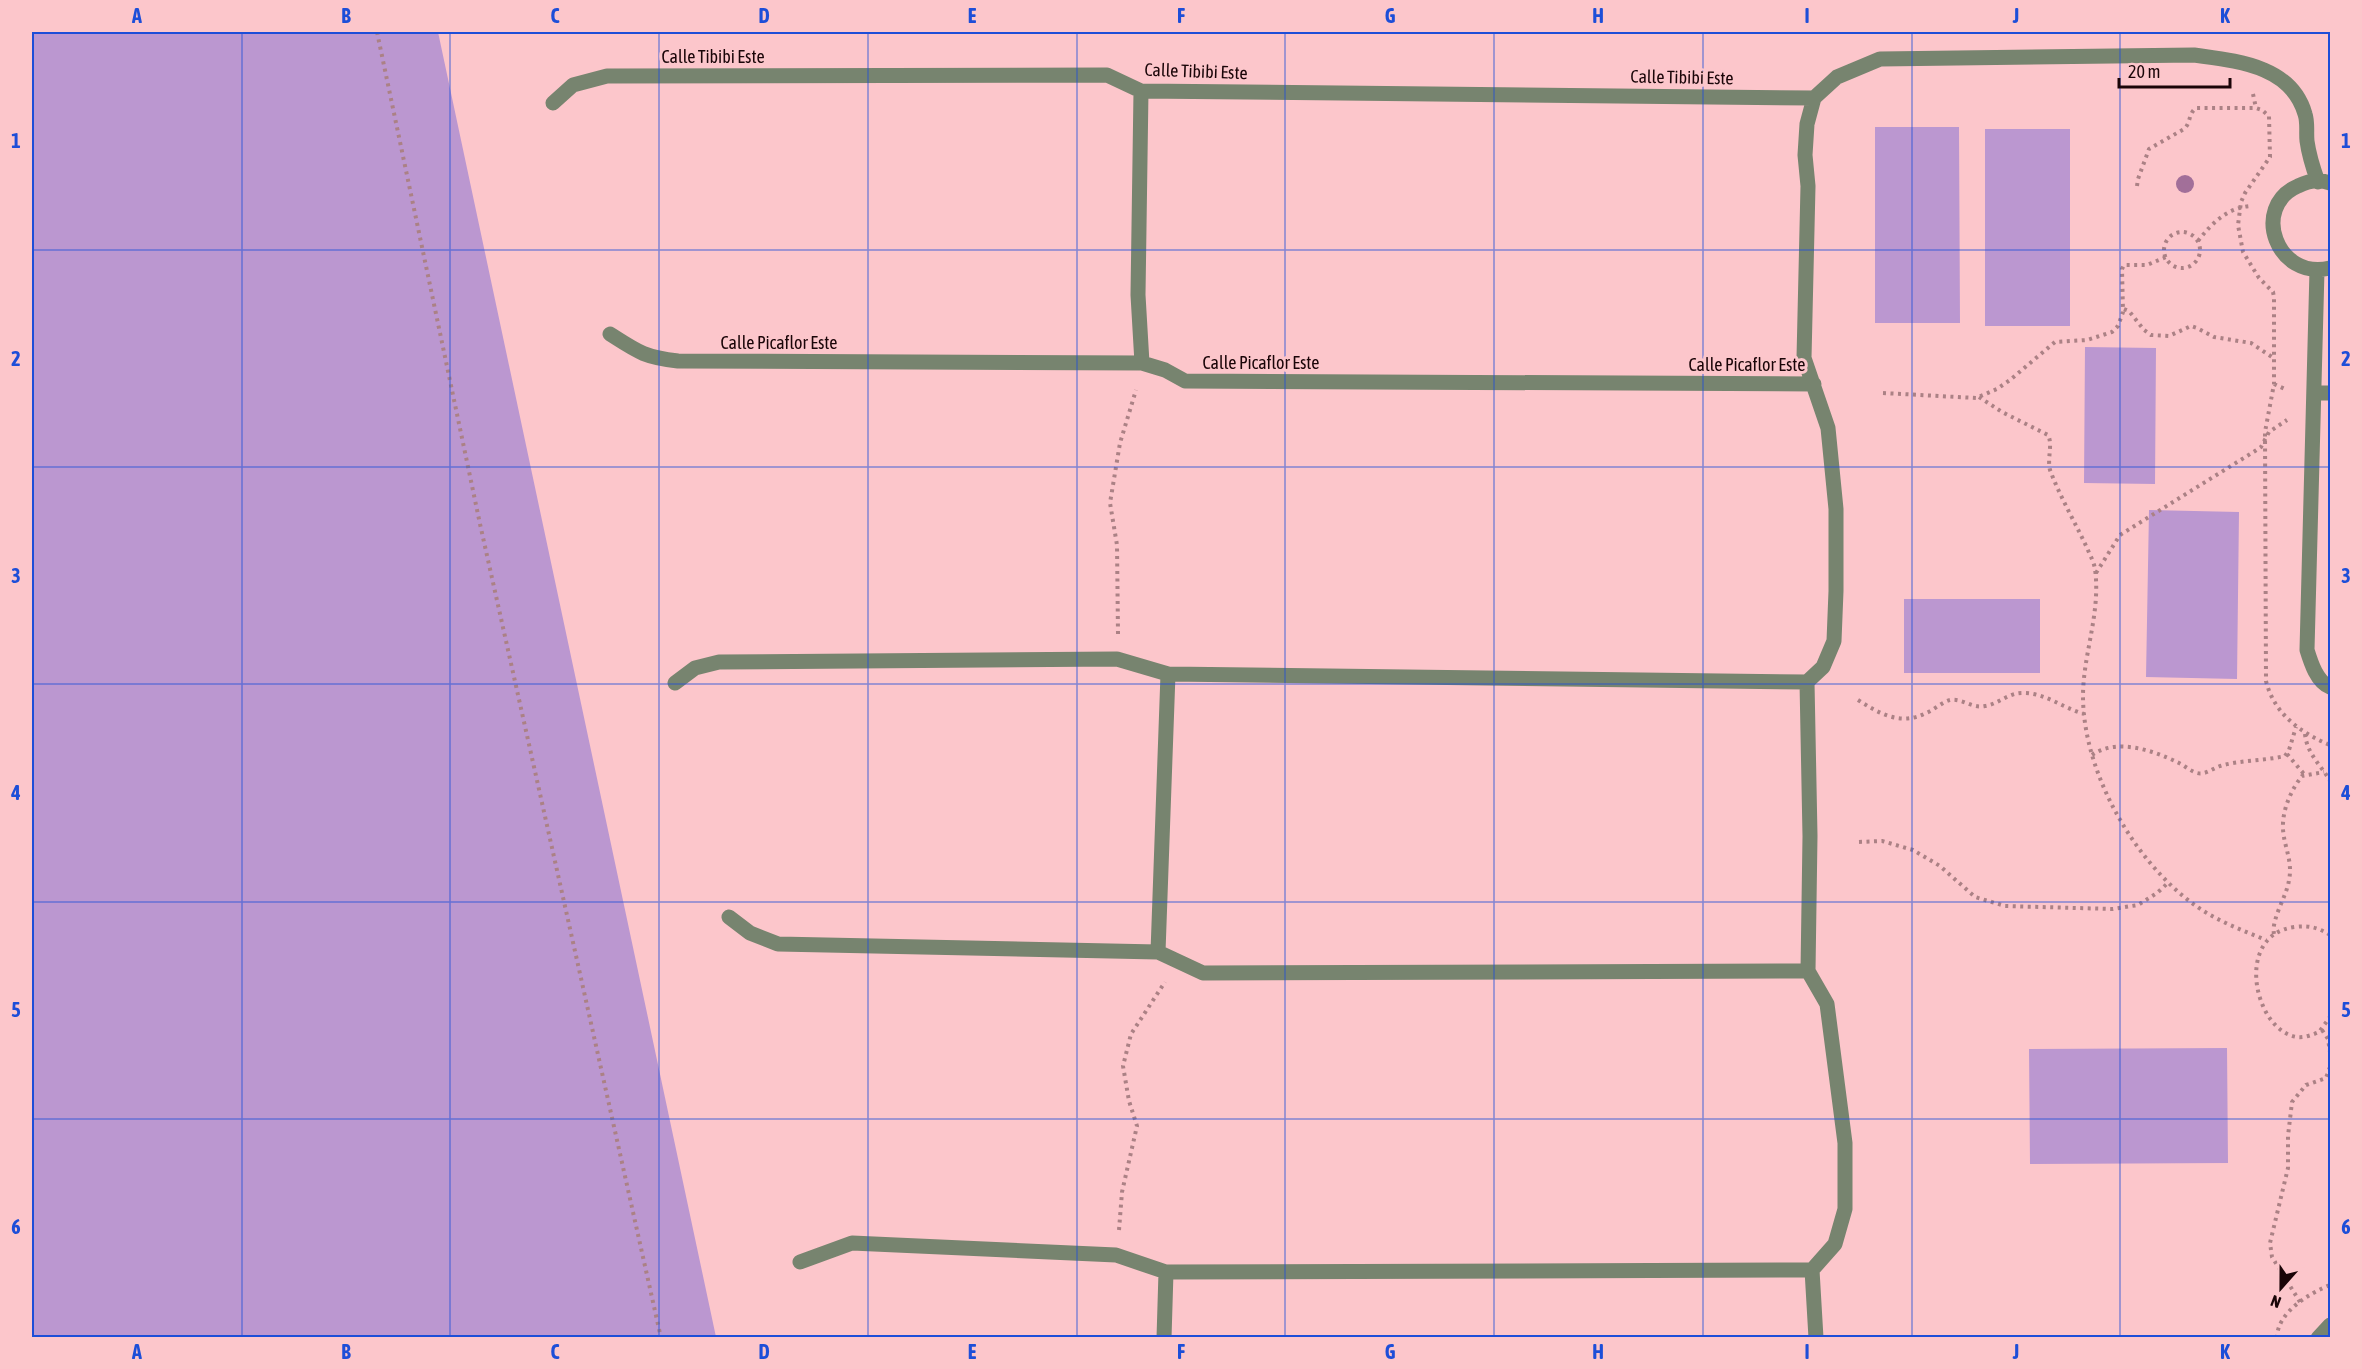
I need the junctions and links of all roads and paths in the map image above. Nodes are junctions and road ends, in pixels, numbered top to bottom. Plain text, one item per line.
1 (376, 32) edge
2 (1141, 91) junction
3 (1814, 98) junction
4 (553, 103) dead end
5 (2324, 182) edge
6 (2137, 186) dead end
7 (2240, 207) junction
8 (2274, 218) junction
9 (2198, 241) junction
10 (2166, 257) junction
11 (2324, 269) edge
12 (2124, 309) junction
13 (610, 334) dead end
14 (2272, 357) junction
15 (1142, 363) junction
16 (1815, 384) junction
17 (1883, 393) dead end
18 (2323, 393) edge
19 (1979, 397) junction
20 (2314, 417) junction
21 (2265, 440) junction
22 (2096, 574) junction
23 (1116, 658) junction
24 (1168, 674) junction
25 (1807, 682) junction
26 (675, 683) dead end
27 (2331, 687) edge
28 (1858, 700) dead end
29 (2084, 714) junction
30 (2296, 727) junction
31 (2305, 734) junction
32 (2331, 745) edge
33 (2287, 754) junction
34 (2092, 755) junction
35 (2324, 772) junction
36 (2304, 774) junction
37 (2331, 781) edge
38 (1859, 842) dead end
39 (2169, 882) junction
40 (729, 916) dead end
41 (2274, 934) junction
42 (2331, 935) edge
43 (2266, 940) junction
44 (1158, 952) junction
45 (1179, 962) junction
46 (1808, 971) junction
47 (2331, 1017) edge
48 (2322, 1029) junction
49 (2331, 1052) edge
50 (2331, 1067) edge
51 (1116, 1255) junction
52 (800, 1262) dead end
53 (1812, 1270) junction
54 (1166, 1272) junction
55 (2331, 1285) edge
56 (2300, 1302) junction
57 (2331, 1325) edge
58 (661, 1338) edge
59 (1164, 1338) edge
60 (1816, 1338) edge
61 (2277, 1338) edge
62 (2318, 1338) edge

1 - 58 path
2 - 3 street, Calle Tibibi Este
2 - 4 street, Calle Tibibi Este
2 - 15 street
3 - 5 street
3 - 16 street
5 - 8 street
6 - 7 path
7 - 8 path
7 - 9 path
7 - 14 path
8 - 11 street
9 - 10 path
9 - 10 path
10 - 12 path
11 - 18 street
12 - 14 path
12 - 19 path
13 - 15 street, Calle Picaflor Este
14 - 21 path
15 - 16 street, Calle Picaflor Este
15 - 23 path
16 - 25 street
17 - 19 path
18 - 20 street
19 - 22 path
20 - 21 path
20 - 27 street
21 - 22 path
21 - 30 path
22 - 29 path
23 - 24 street
23 - 26 street
24 - 25 street
24 - 44 street
25 - 46 street
28 - 29 path
29 - 34 path
30 - 31 path
30 - 33 path
31 - 32 path
31 - 35 path
33 - 34 path
33 - 36 path
34 - 39 path
35 - 36 path
35 - 37 path
36 - 41 path
38 - 39 path
39 - 43 path
40 - 44 street
41 - 42 path
41 - 43 path
43 - 48 path
44 - 45 street
45 - 46 street
45 - 51 path
46 - 53 street
47 - 48 path
48 - 49 path
50 - 56 path
51 - 52 street
51 - 54 street
53 - 54 street
53 - 60 street
54 - 59 street
55 - 56 path
56 - 61 path
57 - 62 street

